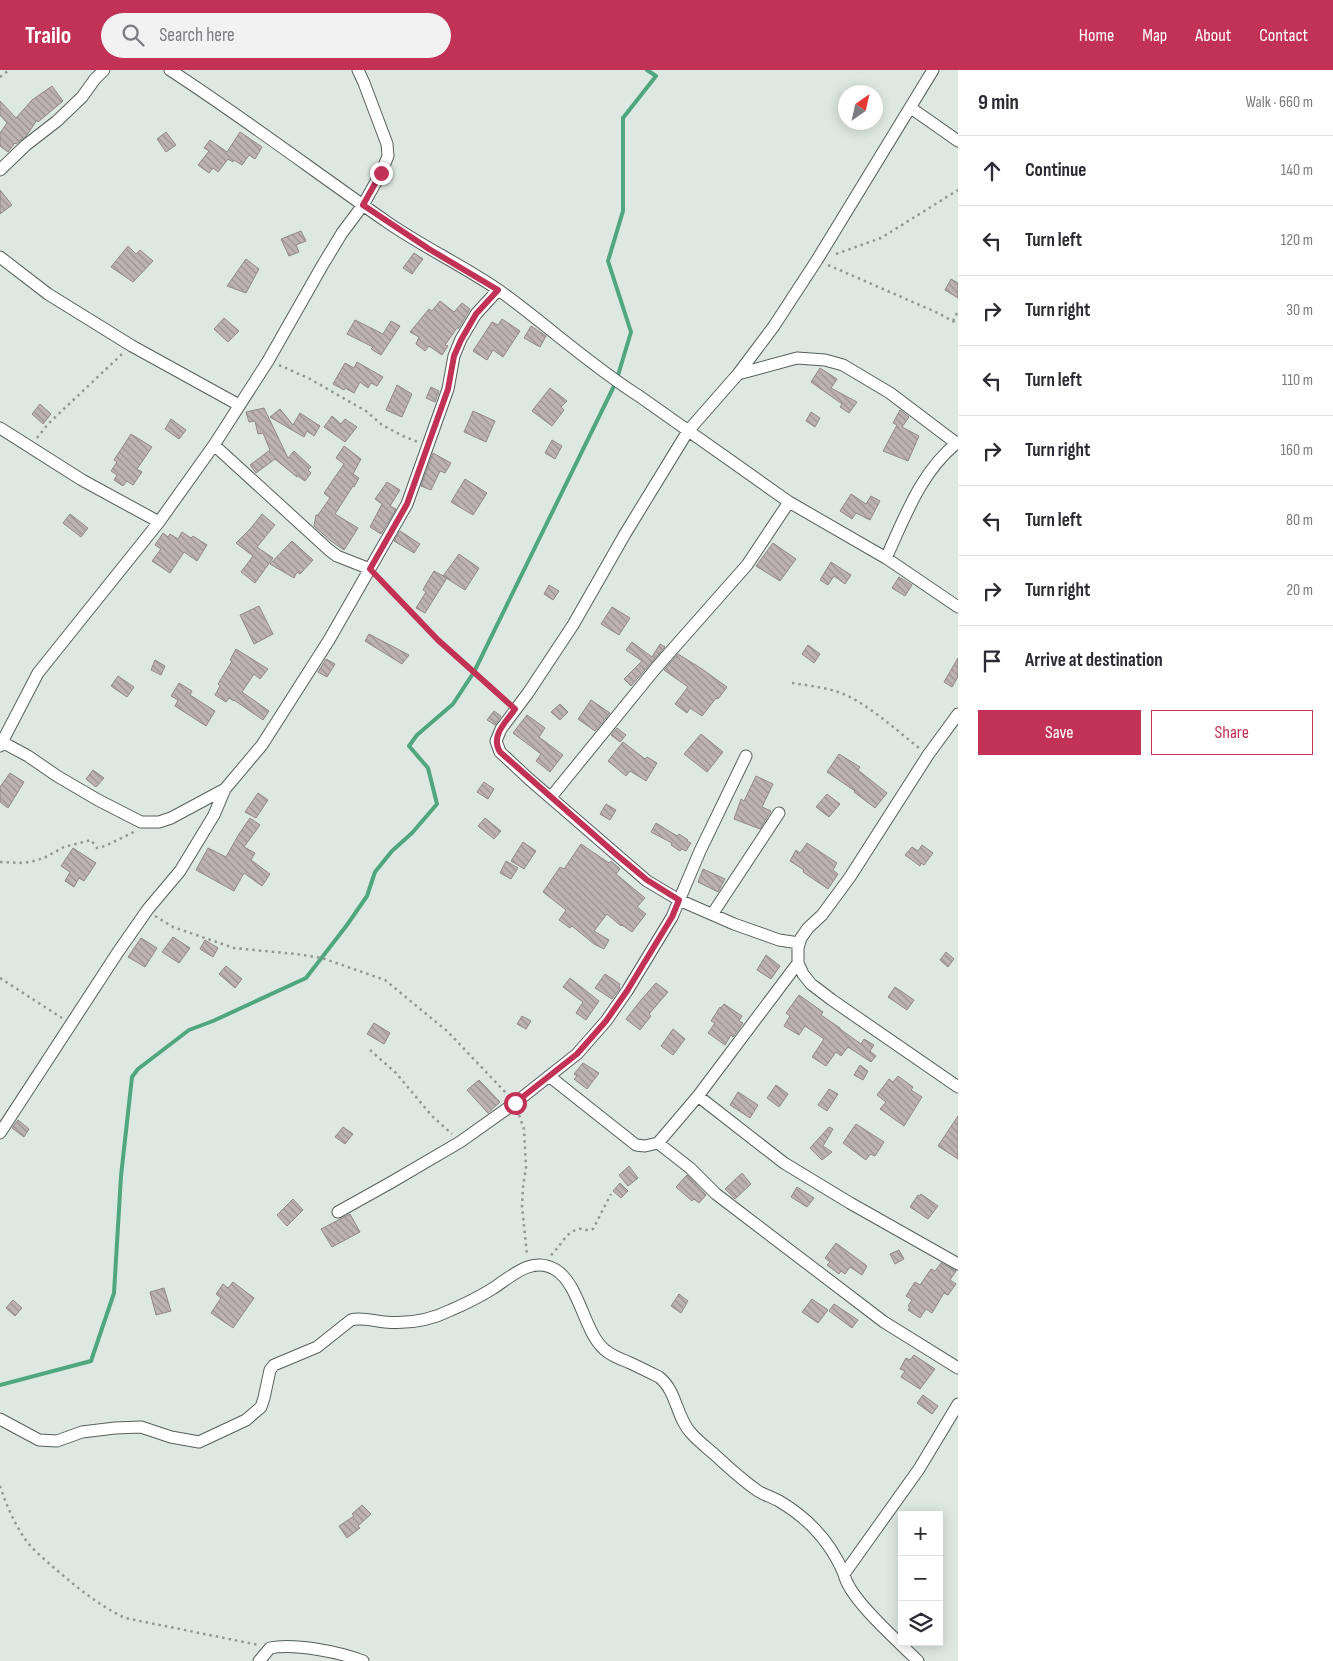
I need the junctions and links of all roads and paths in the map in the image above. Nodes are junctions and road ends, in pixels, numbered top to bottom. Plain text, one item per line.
1 (9, 70) edge
2 (104, 70) edge
3 (170, 70) edge
4 (358, 70) edge
5 (933, 70) edge
6 (0, 77) edge
7 (911, 108) junction
8 (958, 141) edge
9 (0, 170) edge
10 (958, 190) edge
11 (363, 205) junction
12 (0, 257) edge
13 (817, 260) junction
14 (498, 290) junction
15 (958, 311) edge
16 (953, 321) junction
17 (958, 324) edge
18 (132, 346) junction
19 (268, 361) junction
20 (738, 374) junction
21 (239, 404) junction
22 (0, 428) edge
23 (688, 431) junction
24 (957, 442) edge
25 (214, 445) junction
26 (428, 446) junction
27 (31, 447) junction
28 (788, 502) junction
29 (160, 522) junction
30 (886, 558) junction
31 (370, 569) junction
32 (958, 607) edge
33 (792, 683) dead end
34 (515, 709) junction
35 (958, 714) edge
36 (1, 744) edge
37 (928, 755) junction
38 (746, 756) dead end
39 (225, 789) junction
40 (551, 797) junction
41 (779, 813) dead end
42 (136, 831) dead end
43 (0, 862) edge
44 (679, 900) junction
45 (148, 909) junction
46 (713, 913) junction
47 (798, 943) junction
48 (798, 962) junction
49 (0, 978) edge
50 (71, 1023) junction
51 (370, 1050) dead end
52 (550, 1076) junction
53 (958, 1087) edge
54 (698, 1096) junction
55 (515, 1103) junction
56 (0, 1133) edge
57 (460, 1142) junction
58 (658, 1143) junction
59 (611, 1194) dead end
60 (338, 1212) dead end
61 (526, 1246) junction
62 (532, 1252) dead end
63 (548, 1256) dead end
64 (958, 1264) edge
65 (528, 1267) junction
66 (958, 1368) edge
67 (958, 1404) edge
68 (0, 1420) edge
69 (0, 1486) edge
70 (844, 1574) junction
71 (270, 1648) junction
72 (259, 1661) edge
73 (364, 1661) edge
74 (918, 1661) edge

1 - 6 path
2 - 9 street
3 - 11 street
4 - 11 street
5 - 7 street
7 - 8 street
7 - 13 street
10 - 13 path
11 - 14 street
11 - 19 street
12 - 18 street
13 - 16 path
13 - 20 street
14 - 23 street
14 - 26 street
15 - 16 path
16 - 17 path
18 - 21 street
18 - 27 path
19 - 21 street
19 - 26 path
20 - 23 street
20 - 24 street
21 - 25 street
22 - 27 street
23 - 28 street
23 - 34 street
24 - 30 street
25 - 29 street
25 - 31 street
26 - 31 street
27 - 29 street
28 - 30 street
28 - 40 street
29 - 36 street
30 - 32 street
31 - 34 path
31 - 39 street
33 - 37 path
34 - 40 street
35 - 37 street
36 - 39 street
37 - 47 street
38 - 44 street
39 - 45 street
40 - 44 street
41 - 46 street
42 - 43 path
44 - 46 street
44 - 52 street
45 - 50 street
45 - 55 path
46 - 47 street
47 - 48 street
48 - 53 street
48 - 54 street
49 - 50 path
50 - 56 street
51 - 57 path
52 - 55 street
52 - 58 street
54 - 58 street
54 - 64 street
55 - 57 street
55 - 61 path
57 - 60 street
58 - 66 street
59 - 63 path
61 - 62 path
61 - 65 path
65 - 68 street
65 - 70 street
67 - 70 street
69 - 71 path
70 - 74 street
71 - 72 street
71 - 73 street

